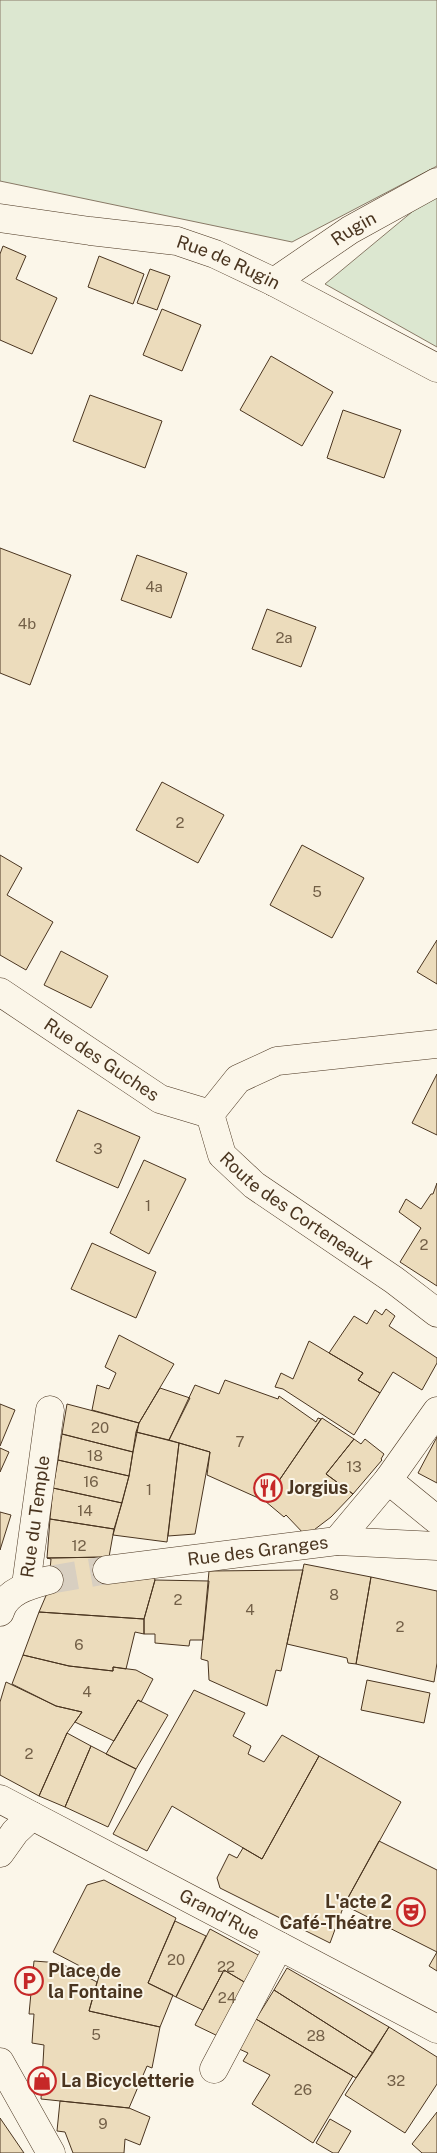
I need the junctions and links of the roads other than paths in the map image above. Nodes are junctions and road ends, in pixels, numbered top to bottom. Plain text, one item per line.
1 (437, 182) edge
2 (0, 218) edge
3 (274, 282) junction
4 (437, 368) edge
5 (0, 992) edge
6 (437, 1044) edge
7 (210, 1114) junction
8 (437, 1313) edge
9 (50, 1410) dead end
10 (437, 1411) edge
11 (388, 1480) junction
12 (437, 1520) edge
13 (337, 1541) junction
14 (437, 1546) edge
15 (107, 1570) tunnel mouth
16 (0, 1612) edge
17 (0, 1799) edge
18 (32, 1816) junction
19 (0, 1853) edge
20 (279, 1946) junction
21 (437, 2029) edge
22 (0, 2062) edge
23 (214, 2069) dead end
24 (51, 2153) edge

1 - 3 street, Rugin
2 - 3 street, Rue de Rugin
3 - 4 street, Rue de Rugin
5 - 7 street, Rue des Guches
6 - 7 street
7 - 8 street, Route des Corteneaux
9 - 16 street, Rue du Temple
10 - 11 street, Rue des Granges
11 - 12 street
11 - 13 street, Rue des Granges
13 - 14 street
13 - 15 street, Rue des Granges
17 - 18 street, Grand'Rue
18 - 19 street
18 - 20 street, Grand'Rue
20 - 21 street, Grand'Rue
20 - 23 street
22 - 24 street

